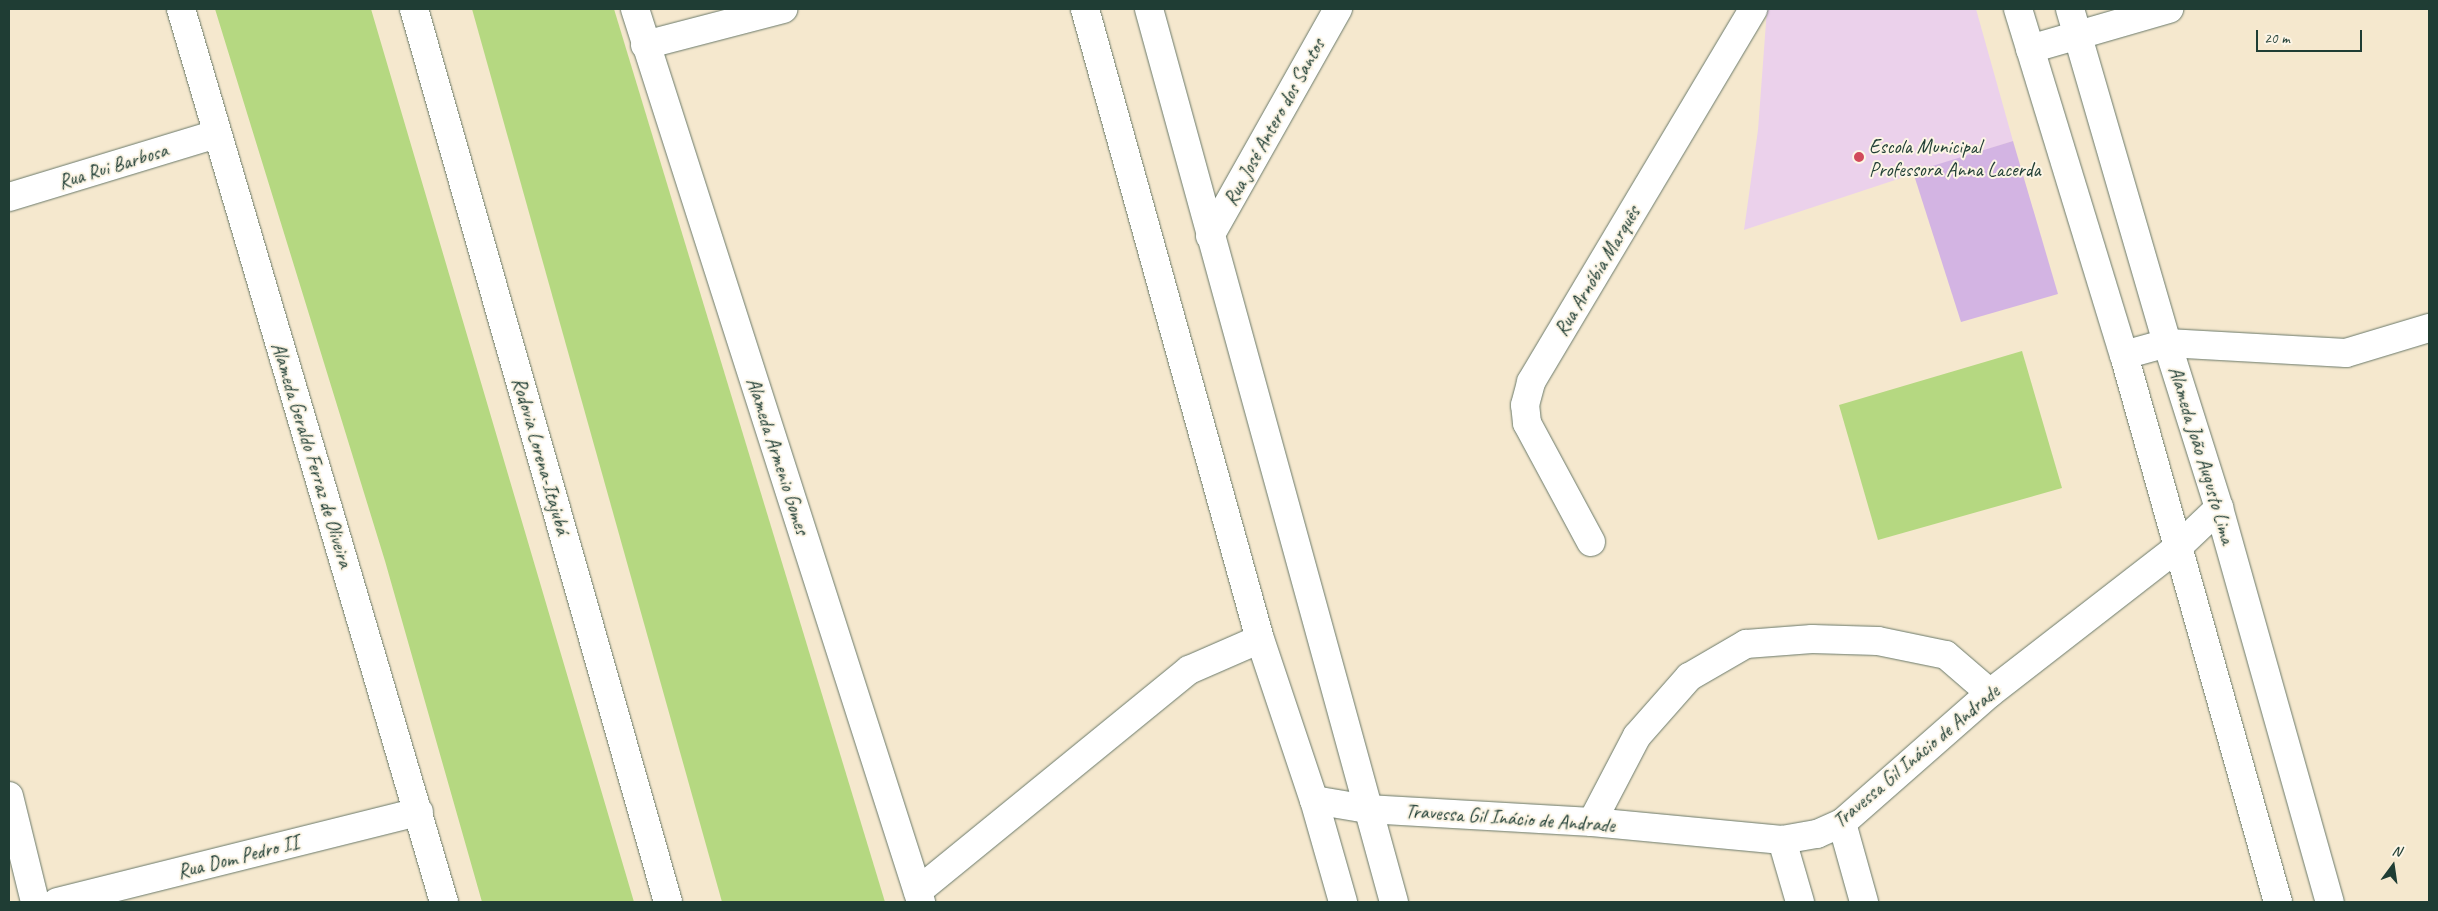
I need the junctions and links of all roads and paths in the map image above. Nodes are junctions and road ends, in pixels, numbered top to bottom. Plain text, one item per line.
1 (181, 9) edge
2 (414, 9) edge
3 (635, 9) edge
4 (783, 9) edge
5 (1085, 9) edge
6 (1149, 9) edge
7 (1338, 9) edge
8 (1753, 9) edge
9 (2018, 9) edge
10 (2070, 9) edge
11 (2169, 9) edge
12 (2077, 35) junction
13 (645, 45) junction
14 (2030, 49) junction
15 (217, 134) junction
16 (9, 197) edge
17 (1210, 236) junction
18 (2429, 328) edge
19 (2167, 343) junction
20 (2124, 355) junction
21 (2219, 508) junction
22 (1591, 542) dead end
23 (2178, 547) junction
24 (1260, 639) junction
25 (1990, 693) junction
26 (9, 796) edge
27 (1314, 800) junction
28 (1366, 809) junction
29 (419, 812) junction
30 (1592, 822) junction
31 (1842, 823) junction
32 (1782, 840) junction
33 (919, 896) edge
34 (35, 902) edge
35 (57, 902) edge
36 (444, 902) edge
37 (668, 902) edge
38 (1343, 902) edge
39 (1394, 902) edge
40 (1800, 902) edge
41 (1864, 902) edge
42 (2278, 902) edge
43 (2330, 902) edge

1 - 15 main road, Alameda Geraldo Ferraz de Oliveira
2 - 37 main road, Rodovia Lorena-Itajubá
3 - 13 main road, Alameda Armenio Gomes
4 - 13 main road
5 - 24 main road
6 - 17 main road
7 - 17 main road, Rua José Antero dos Santos
8 - 22 main road, Rua Arnóbia Marquês
9 - 14 main road
10 - 12 main road, Alameda João Augusto Lima
11 - 12 main road
12 - 14 main road
12 - 19 main road, Alameda João Augusto Lima
13 - 33 main road, Alameda Armenio Gomes
14 - 20 main road
15 - 16 main road, Rua Rui Barbosa
15 - 29 main road, Alameda Geraldo Ferraz de Oliveira
17 - 28 main road
18 - 19 main road
19 - 20 main road
19 - 21 main road, Alameda João Augusto Lima
20 - 23 main road
21 - 23 main road, Travessa Gil Inácio de Andrade
21 - 43 main road, Alameda João Augusto Lima
23 - 25 main road, Travessa Gil Inácio de Andrade
23 - 42 main road
24 - 27 main road
24 - 33 main road
25 - 30 main road
25 - 31 main road, Travessa Gil Inácio de Andrade
26 - 34 main road
27 - 28 main road, Travessa Gil Inácio de Andrade
27 - 38 main road
28 - 30 main road, Travessa Gil Inácio de Andrade
28 - 39 main road
29 - 35 main road, Rua Dom Pedro II
29 - 36 main road, Alameda Geraldo Ferraz de Oliveira
30 - 32 main road, Travessa Gil Inácio de Andrade
31 - 32 main road, Travessa Gil Inácio de Andrade
31 - 41 main road
32 - 40 main road

